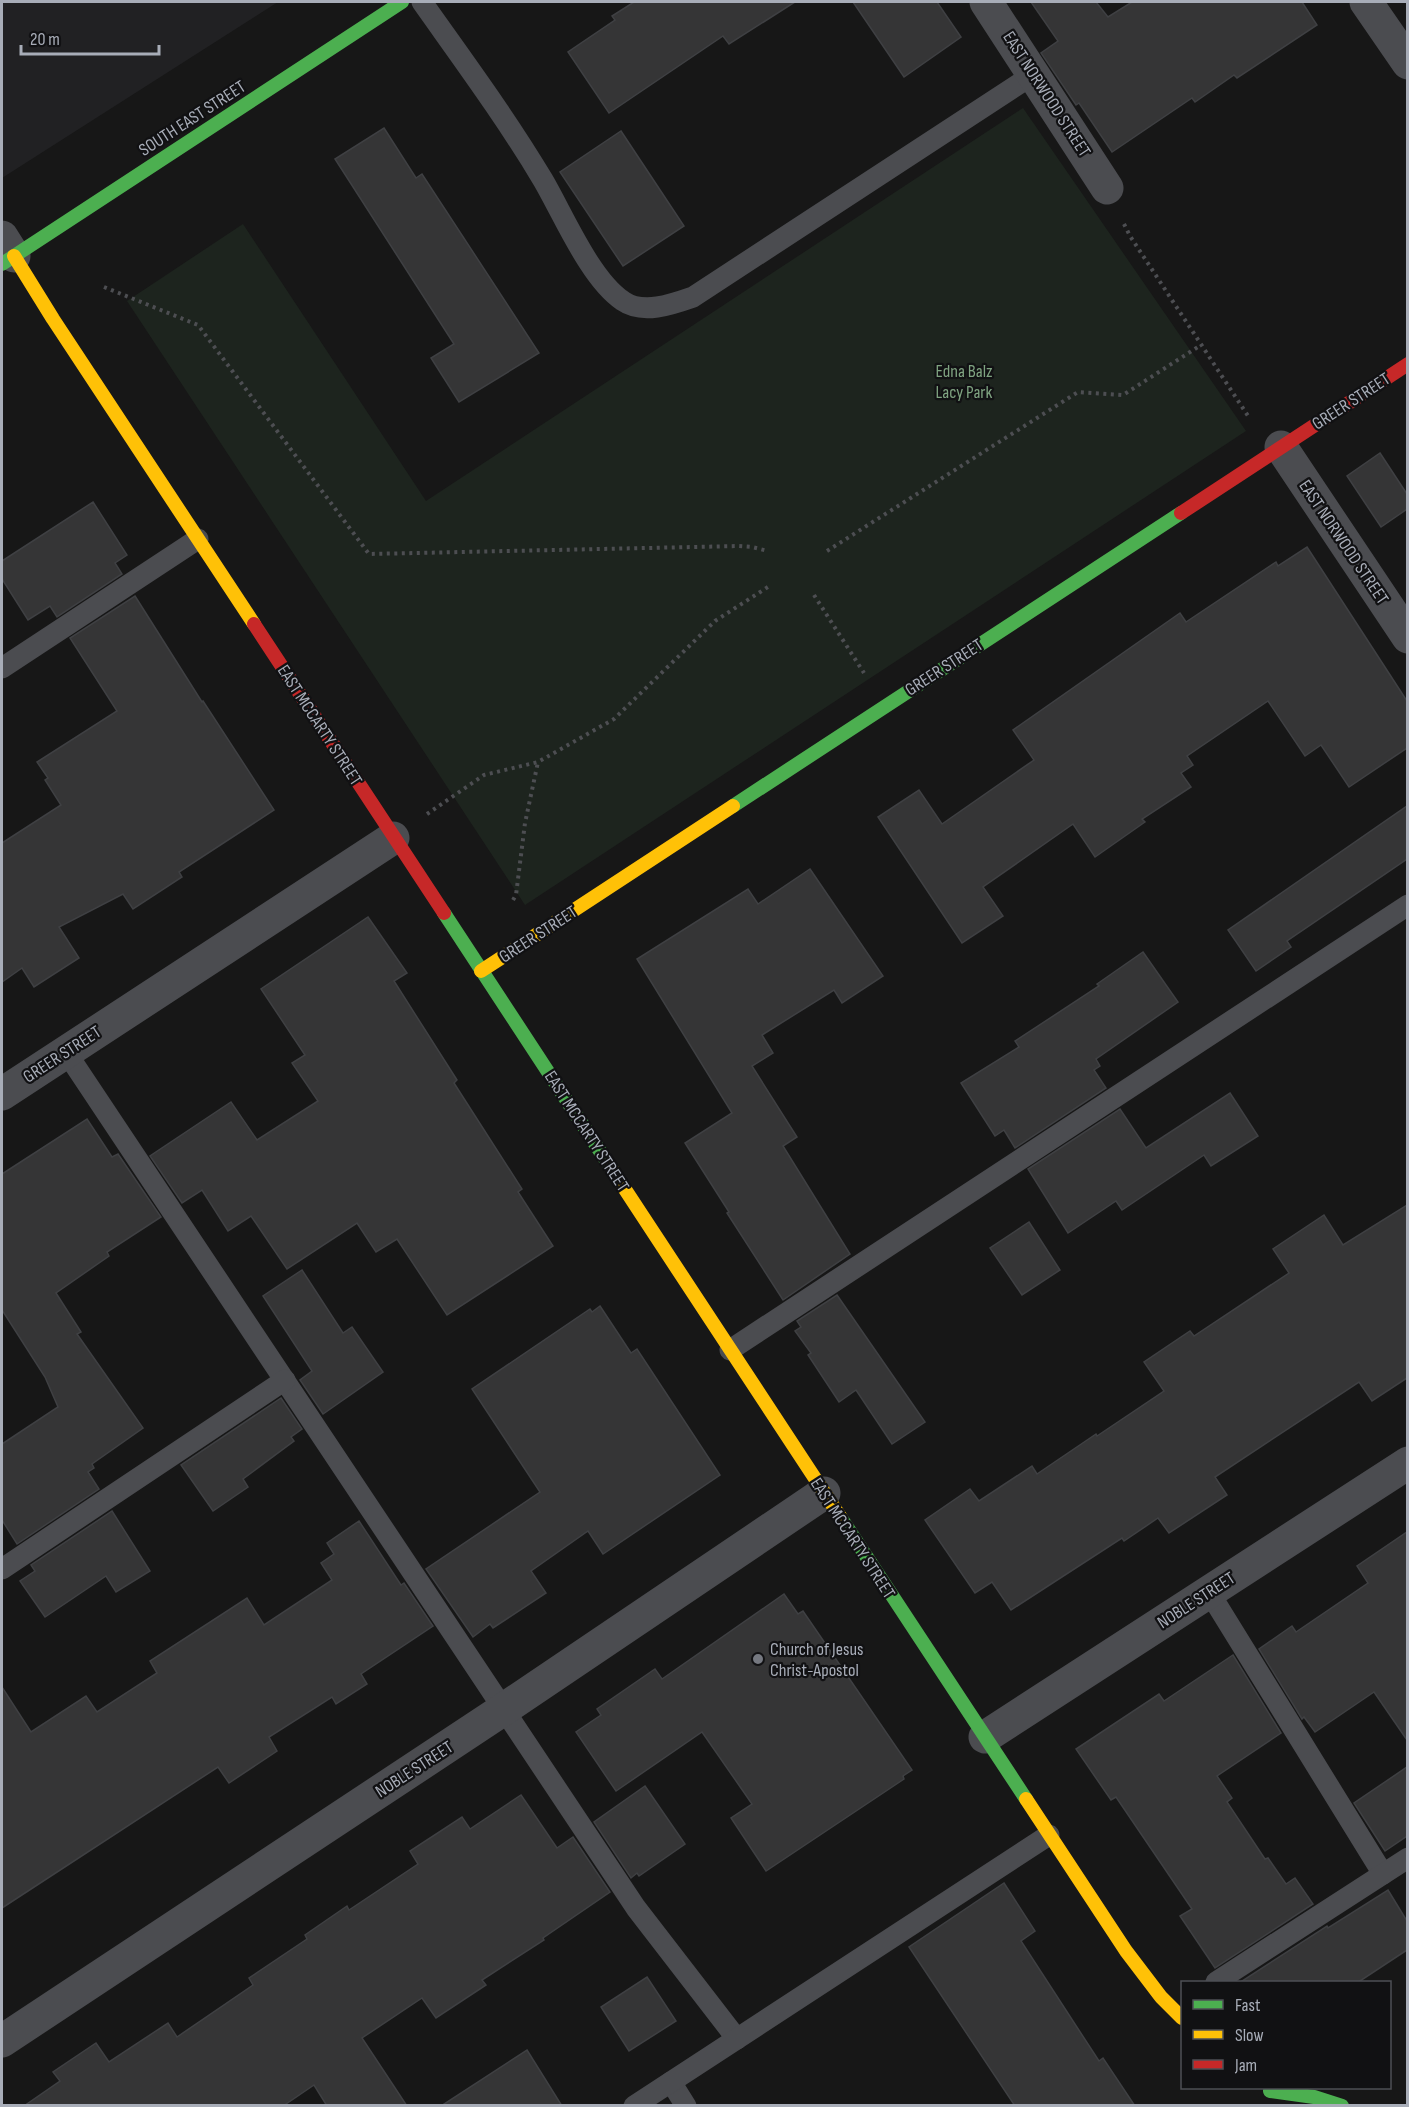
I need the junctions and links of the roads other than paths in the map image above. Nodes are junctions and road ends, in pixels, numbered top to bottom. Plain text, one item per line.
1 (402, 2) edge
2 (422, 2) edge
3 (986, 2) edge
4 (1366, 2) edge
5 (1407, 63) edge
6 (1034, 74) junction
7 (1107, 188) road end
8 (6, 252) edge
9 (1407, 364) edge
10 (1281, 447) junction
11 (198, 539) junction
12 (1407, 638) edge
13 (2, 668) edge
14 (393, 838) junction
15 (1407, 905) edge
16 (481, 971) junction
17 (66, 1052) junction
18 (2, 1094) edge
19 (730, 1350) junction
20 (285, 1380) junction
21 (1407, 1463) edge
22 (824, 1493) junction
23 (2, 1569) edge
24 (1209, 1592) junction
25 (504, 1709) junction
26 (985, 1737) junction
27 (1049, 1835) junction
28 (1407, 1858) edge
29 (1383, 1874) junction
30 (1219, 1981) edge
31 (1180, 2010) edge
32 (737, 2039) junction
33 (2, 2041) edge
34 (671, 2082) junction
35 (1270, 2097) edge
36 (634, 2106) edge
37 (686, 2106) edge
38 (1342, 2106) edge

1 - 8 main road, SOUTH EAST STREET
2 - 6 lane
3 - 6 street, EAST NORWOOD STREET
4 - 5 street
6 - 7 street, EAST NORWOOD STREET
8 - 11 main road, EAST MCCARTY STREET
9 - 10 main road, GREER STREET
10 - 12 street, EAST NORWOOD STREET
10 - 16 main road, GREER STREET
11 - 13 lane
11 - 14 main road, EAST MCCARTY STREET
14 - 16 main road, EAST MCCARTY STREET
14 - 17 street, GREER STREET
15 - 19 lane
16 - 19 main road, EAST MCCARTY STREET
17 - 18 street, GREER STREET
17 - 20 lane
19 - 22 main road, EAST MCCARTY STREET
20 - 23 lane
20 - 25 lane
21 - 24 street, NOBLE STREET
22 - 25 street, NOBLE STREET
22 - 26 main road, EAST MCCARTY STREET
24 - 26 street, NOBLE STREET
24 - 29 lane
25 - 32 lane
25 - 33 street, NOBLE STREET
26 - 27 main road, EAST MCCARTY STREET
27 - 31 main road, EAST MCCARTY STREET
27 - 32 lane
28 - 29 lane
29 - 30 lane
32 - 34 lane
34 - 36 lane
34 - 37 lane
35 - 38 main road

